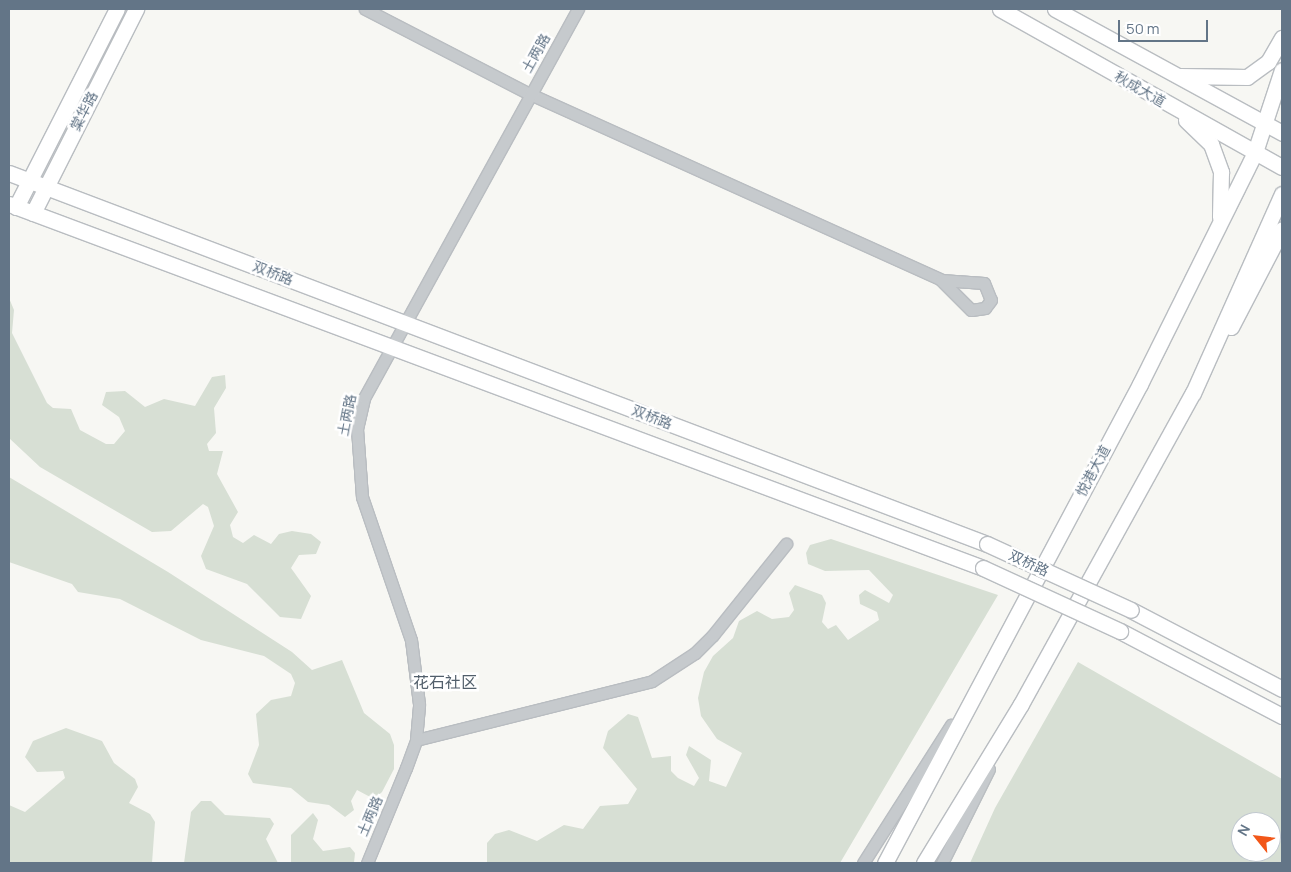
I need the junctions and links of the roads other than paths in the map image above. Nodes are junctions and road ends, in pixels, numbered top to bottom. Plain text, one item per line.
1 (117, 9) edge
2 (136, 9) edge
3 (365, 9) edge
4 (578, 9) edge
5 (1000, 9) edge
6 (1055, 9) edge
7 (1282, 38) edge
8 (1282, 70) edge
9 (1174, 76) junction
10 (530, 94) junction
11 (1173, 107) junction
12 (1266, 125) junction
13 (1282, 133) edge
14 (1255, 152) junction
15 (1282, 166) edge
16 (9, 173) edge
17 (29, 181) junction
18 (46, 187) junction
19 (1282, 194) edge
20 (12, 205) edge
21 (33, 213) junction
22 (1220, 222) junction
23 (1282, 229) edge
24 (941, 280) dead end
25 (402, 322) junction
26 (390, 343) junction
27 (1193, 393) junction
28 (786, 544) dead end
29 (982, 677) junction
30 (1282, 689) edge
31 (1021, 704) junction
32 (1282, 716) edge
33 (416, 740) junction
34 (367, 863) edge
35 (863, 863) edge
36 (886, 863) edge
37 (924, 863) edge
38 (942, 863) edge

1 - 17 main road, 棠华路
2 - 18 main road, 棠华路
3 - 10 street
4 - 10 street, 土两路
5 - 11 main road, 秋成大道
6 - 9 main road, 秋成大道
7 - 9 main road
8 - 12 main road, 悦港大道
9 - 12 main road, 秋成大道
10 - 24 street
10 - 25 street, 土两路
11 - 14 main road, 秋成大道
11 - 22 main road
12 - 13 main road, 秋成大道
12 - 14 main road, 悦港大道
14 - 15 main road, 秋成大道
14 - 22 main road, 悦港大道
16 - 17 main road, 双桥路
17 - 18 main road, 双桥路
17 - 20 main road, 棠华路
18 - 21 main road, 棠华路
18 - 25 main road, 双桥路
19 - 27 main road
20 - 21 main road, 双桥路
21 - 26 main road, 双桥路
22 - 29 main road, 悦港大道
23 - 27 main road
25 - 26 street, 土两路
25 - 30 main road, 双桥路, bridge
26 - 32 main road, 双桥路, bridge
26 - 33 street, 土两路
27 - 31 main road
28 - 33 street
29 - 35 street
29 - 36 main road, 悦港大道
31 - 37 main road
31 - 38 street
33 - 34 street, 土两路

